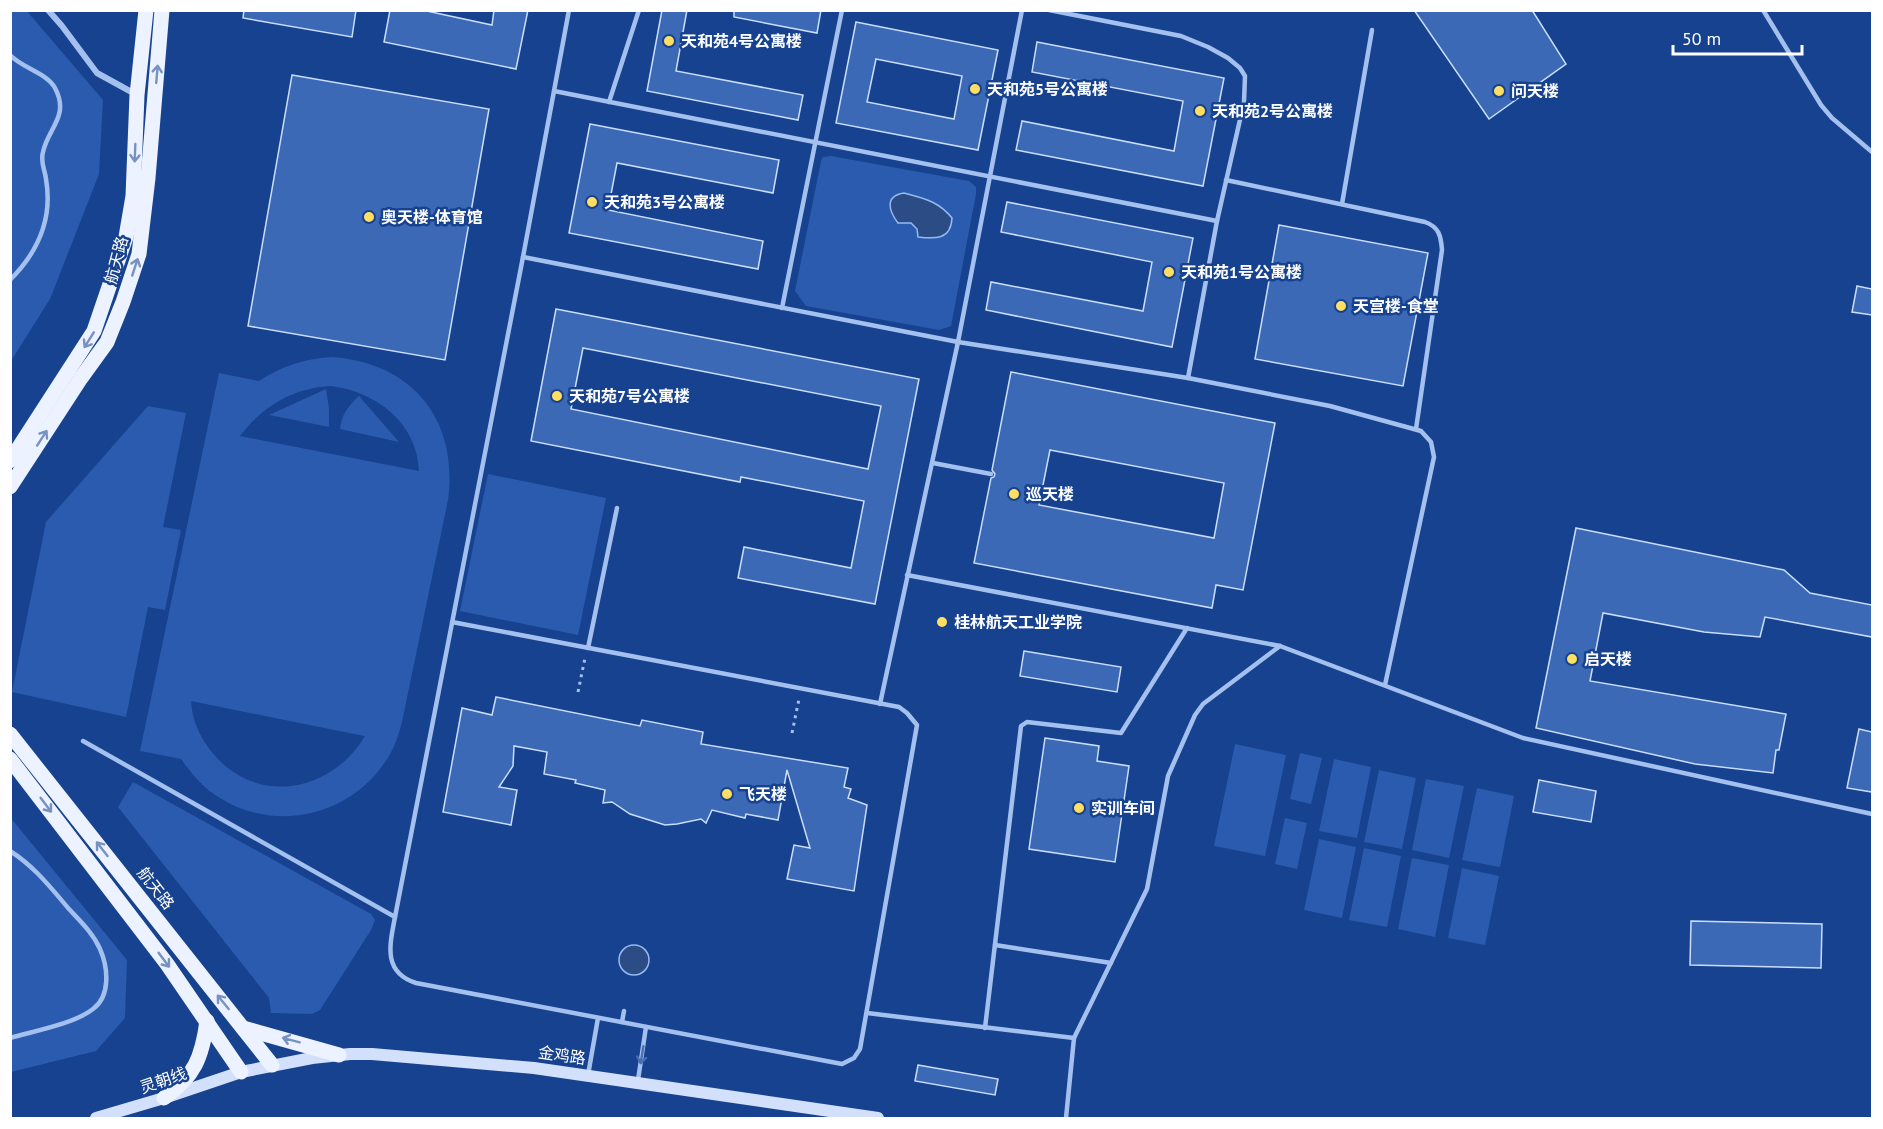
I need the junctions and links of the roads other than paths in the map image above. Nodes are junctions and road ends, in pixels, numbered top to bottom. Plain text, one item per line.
1 (48, 10) edge
2 (146, 10) edge
3 (162, 10) edge
4 (569, 10) edge
5 (639, 10) edge
6 (842, 10) edge
7 (1022, 10) edge
8 (1049, 10) edge
9 (1762, 10) edge
10 (1372, 30) dead end
11 (10, 55) edge
12 (554, 91) junction
13 (137, 95) junction
14 (609, 102) junction
15 (814, 142) junction
16 (1872, 152) edge
17 (990, 177) junction
18 (1226, 180) junction
19 (1342, 204) junction
20 (1217, 222) junction
21 (524, 257) junction
22 (10, 280) edge
23 (782, 308) junction
24 (958, 342) junction
25 (1188, 378) junction
26 (1416, 429) junction
27 (10, 461) edge
28 (933, 463) junction
29 (992, 474) dead end
30 (10, 487) edge
31 (617, 508) dead end
32 (907, 575) junction
33 (452, 622) junction
34 (1188, 628) junction
35 (1280, 646) junction
36 (588, 648) junction
37 (1384, 686) junction
38 (880, 704) junction
39 (10, 734) edge
40 (83, 741) dead end
41 (10, 759) edge
42 (1872, 814) edge
43 (10, 851) edge
44 (395, 917) junction
45 (995, 945) junction
46 (1111, 963) junction
47 (624, 1011) dead end
48 (867, 1013) junction
49 (598, 1018) junction
50 (207, 1021) junction
51 (622, 1022) junction
52 (646, 1027) junction
53 (243, 1028) junction
54 (985, 1028) junction
55 (10, 1038) edge
56 (1074, 1038) junction
57 (339, 1055) junction
58 (272, 1065) junction
59 (241, 1072) junction
60 (588, 1076) junction
61 (637, 1084) junction
62 (164, 1098) junction
63 (96, 1119) edge
64 (878, 1119) edge
65 (1066, 1119) edge

1 - 13 street
2 - 13 main road, 航天路
30 -> 3 main road, 航天路
4 - 12 lane
5 - 14 lane
6 - 15 lane
7 - 17 lane
8 - 18 lane
9 - 16 lane
10 - 19 lane
11 - 22 lane
12 - 14 lane
12 - 21 lane
13 -> 27 main road, 航天路
14 - 15 lane
15 - 17 lane
15 - 23 lane
17 - 20 lane
17 - 24 lane
18 - 19 lane
18 - 20 lane
19 - 26 lane
20 - 25 lane
21 - 23 lane
21 - 33 lane
23 - 24 lane
24 - 25 lane
24 - 28 lane
25 - 26 lane
26 - 37 lane
28 - 29 lane
28 - 32 lane
31 - 36 lane
32 - 34 lane
32 - 38 lane
33 - 36 lane
33 - 44 lane
34 - 35 lane
34 - 45 lane
35 - 37 lane
35 - 46 lane
36 - 38 lane
37 - 42 lane
38 - 48 lane
53 -> 39 main road, 航天路
40 - 44 lane
41 -> 50 main road
43 - 55 lane
44 - 49 lane
45 - 46 lane
45 - 54 lane
46 - 56 lane
47 - 51 lane
48 - 52 lane
48 - 54 lane
49 - 51 lane
49 - 60 lane
50 - 59 main road
50 - 62 main road
51 - 52 lane
52 -> 61 lane
57 -> 53 main road
53 - 58 main road, 航天路
54 - 56 lane
56 - 65 lane
57 - 58 main road, 金鸡路
57 - 60 main road, 金鸡路
58 - 59 main road, 金鸡路
59 - 62 main road, 灵朝线
60 - 61 main road, 金鸡路
61 - 64 main road, 金鸡路
62 - 63 main road, 灵朝线

